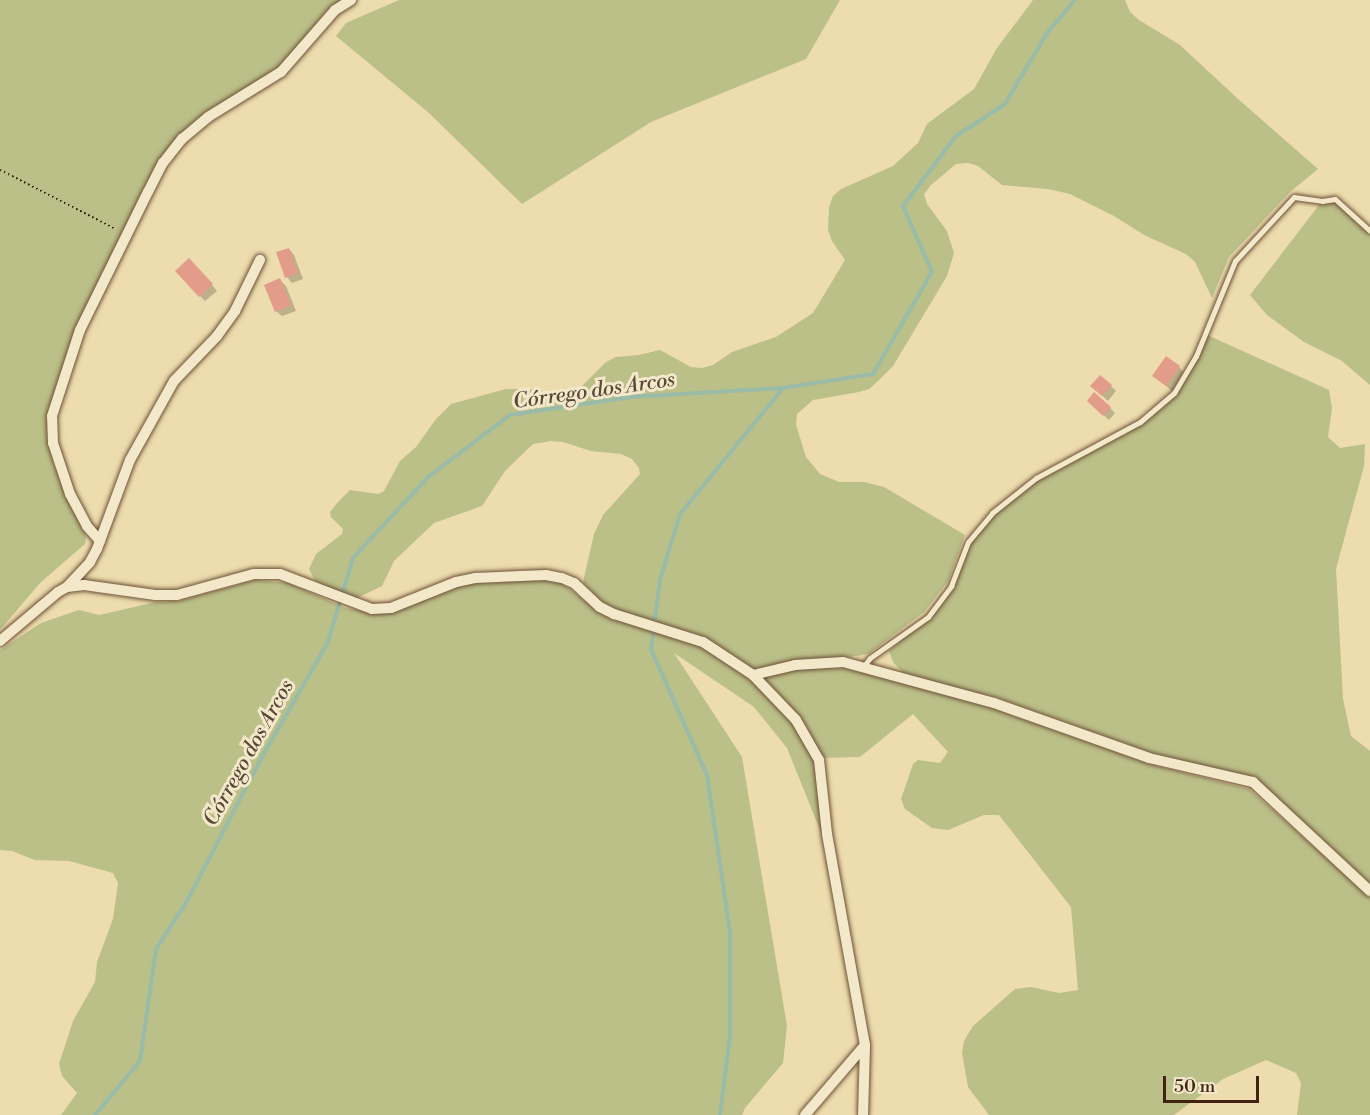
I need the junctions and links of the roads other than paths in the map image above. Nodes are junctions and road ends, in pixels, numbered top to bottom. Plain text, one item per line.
1 (351, 0) edge
2 (1370, 231) edge
3 (260, 260) dead end
4 (100, 541) junction
5 (68, 587) junction
6 (0, 641) edge
7 (863, 667) junction
8 (753, 675) junction
9 (1370, 891) edge
10 (865, 1045) junction
11 (806, 1115) edge
12 (863, 1115) edge

1 - 4 street
2 - 7 lane
3 - 4 street
4 - 5 street
5 - 6 street
5 - 8 street
7 - 8 street
7 - 9 street
8 - 10 street
10 - 11 street
10 - 12 street

